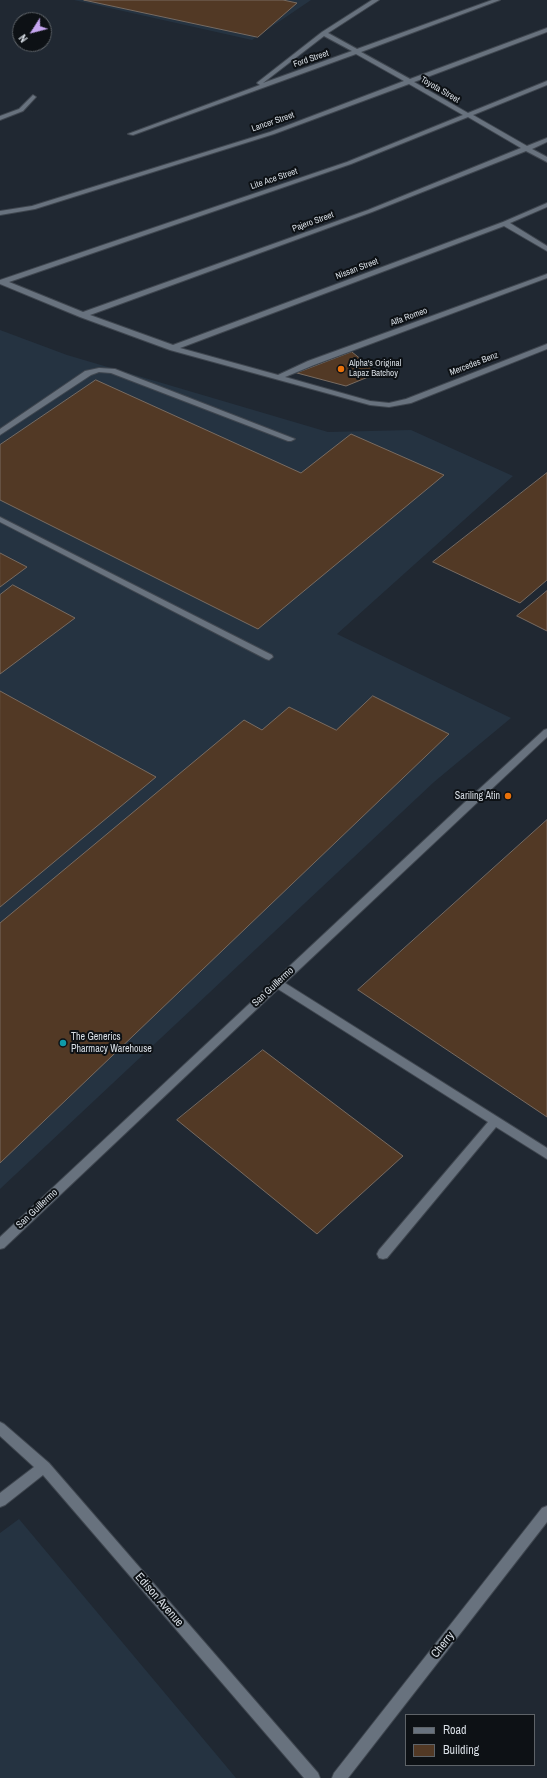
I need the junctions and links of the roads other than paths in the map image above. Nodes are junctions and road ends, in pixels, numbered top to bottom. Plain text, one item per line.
1 (376, 0) edge
2 (497, 0) edge
3 (547, 30) edge
4 (324, 33) junction
5 (357, 52) junction
6 (409, 82) junction
7 (547, 83) edge
8 (253, 88) junction
9 (33, 97) dead end
10 (465, 115) junction
11 (0, 118) edge
12 (131, 134) dead end
13 (547, 140) edge
14 (526, 148) junction
15 (547, 160) edge
16 (547, 205) edge
17 (0, 213) edge
18 (505, 223) junction
19 (547, 249) edge
20 (547, 276) edge
21 (2, 282) edge
22 (83, 315) junction
23 (547, 346) edge
24 (173, 348) junction
25 (279, 377) junction
26 (0, 433) edge
27 (291, 439) dead end
28 (0, 519) edge
29 (269, 656) dead end
30 (547, 732) edge
31 (277, 984) junction
32 (494, 1122) junction
33 (547, 1154) edge
34 (0, 1244) edge
35 (382, 1254) dead end
36 (0, 1428) edge
37 (44, 1467) junction
38 (0, 1501) edge
39 (547, 1512) edge
40 (313, 1778) edge
41 (339, 1778) edge

1 - 4 street
2 - 5 street, Ford Street
3 - 6 street, Lancer Street
4 - 5 street, Toyota Street
4 - 8 street
5 - 6 street, Toyota Street
5 - 8 street, Ford Street
6 - 10 street, Toyota Street
6 - 17 street, Lancer Street
7 - 10 street, Lite Ace Street
8 - 12 street, Ford Street
9 - 11 street
10 - 14 street, Toyota Street
10 - 21 street, Lite Ace Street
13 - 14 street, Pajero Street
14 - 15 street, Toyota Street
14 - 22 street, Pajero Street
16 - 18 street, Nissan Street
18 - 19 street
18 - 24 street, Nissan Street
20 - 25 street, Alfa Romeo
21 - 22 street, Mercedes Benz
22 - 24 street, Mercedes Benz
23 - 25 street, Mercedes Benz
24 - 25 street, Mercedes Benz
26 - 27 street
28 - 29 street
30 - 31 street, San Guillermo
31 - 32 street
31 - 34 street, San Guillermo
32 - 33 street
32 - 35 street
36 - 37 street, Edison Avenue
37 - 38 street
37 - 40 street, Edison Avenue
39 - 41 street, Cherry

